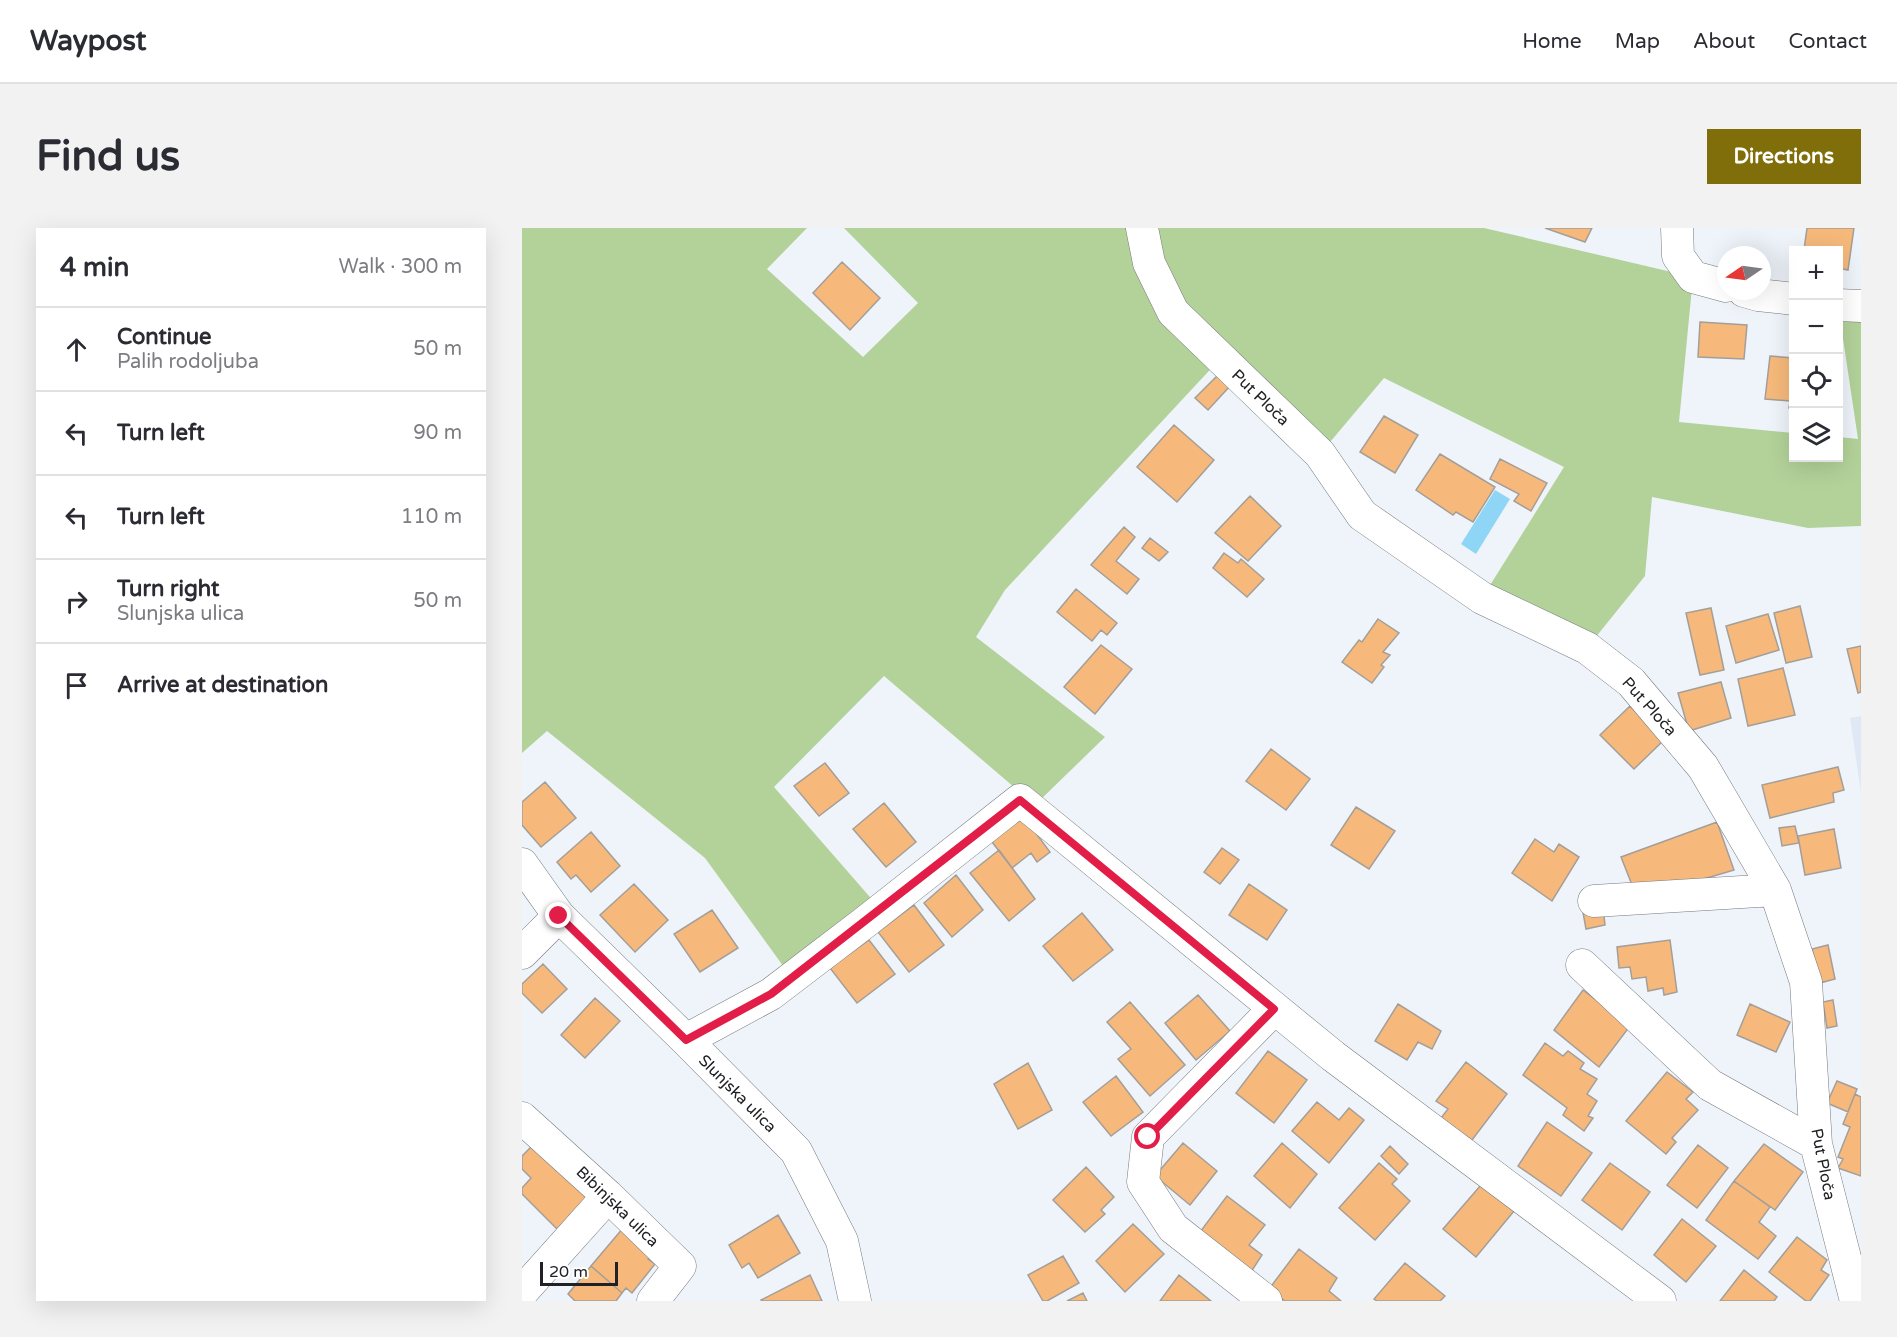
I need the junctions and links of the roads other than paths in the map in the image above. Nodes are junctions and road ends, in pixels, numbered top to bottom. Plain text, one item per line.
1 (1142, 228) edge
2 (1677, 228) edge
3 (1717, 283) edge
4 (1771, 296) edge
5 (1789, 298) edge
6 (1843, 305) edge
7 (1861, 306) edge
8 (522, 864) edge
9 (1775, 890) junction
10 (1594, 901) dead end
11 (559, 916) junction
12 (522, 954) edge
13 (1582, 965) dead end
14 (1274, 1009) junction
15 (686, 1040) junction
16 (522, 1118) edge
17 (1816, 1144) junction
18 (609, 1196) junction
19 (522, 1292) edge
20 (653, 1301) edge
21 (855, 1301) edge
22 (1266, 1301) edge
23 (1660, 1301) edge
24 (1856, 1301) edge

1 - 9 street, Put Ploča
2 - 3 street
4 - 5 street
6 - 7 street
8 - 11 street, Slunjska ulica
9 - 10 street
9 - 17 street, Put Ploča
11 - 12 street
11 - 15 street, Slunjska ulica
13 - 17 street
14 - 15 street
14 - 22 street
14 - 23 street
15 - 21 street, Slunjska ulica
16 - 18 street, Bibinjska ulica
17 - 24 street, Put Ploča
18 - 19 street
18 - 20 street, Bibinjska ulica

